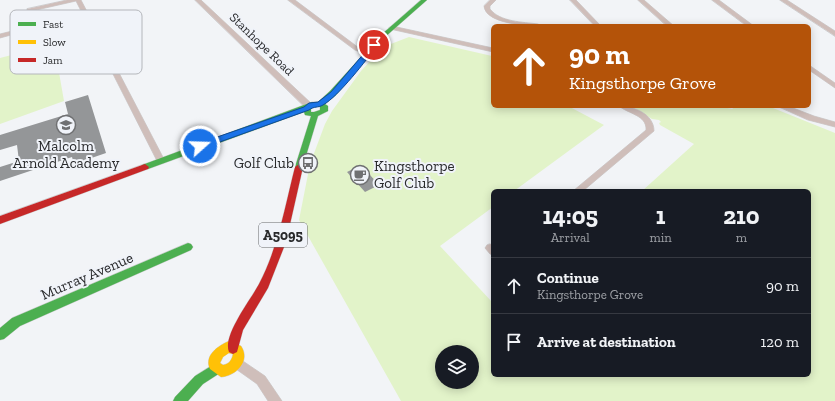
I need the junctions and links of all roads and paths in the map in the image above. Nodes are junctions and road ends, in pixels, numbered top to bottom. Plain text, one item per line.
1 (75, 0) edge
2 (78, 0) edge
3 (198, 0) edge
4 (291, 0) edge
5 (424, 0) edge
6 (493, 0) edge
7 (573, 0) edge
8 (641, 0) edge
9 (715, 0) edge
10 (783, 0) edge
11 (29, 10) edge
12 (83, 10) edge
13 (528, 24) edge
14 (596, 24) edge
15 (669, 24) edge
16 (748, 24) edge
17 (392, 28) junction
18 (10, 33) edge
19 (835, 34) edge
20 (0, 36) edge
21 (491, 50) edge
22 (367, 53) junction
23 (811, 68) edge
24 (116, 74) edge
25 (835, 86) edge
26 (320, 104) junction
27 (308, 107) junction
28 (627, 108) edge
29 (785, 108) edge
30 (315, 115) junction
31 (832, 124) edge
32 (161, 161) junction
33 (579, 189) edge
34 (0, 220) edge
35 (188, 247) dead end
36 (0, 335) edge
37 (233, 348) junction
38 (237, 363) junction
39 (216, 369) junction
40 (179, 401) edge
41 (276, 401) edge

1 - 11 street
2 - 12 street
3 - 27 street, Stanhope Road
4 - 22 street
5 - 17 main road
6 - 13 street
7 - 14 street
8 - 15 street
9 - 16 street
10 - 19 street
17 - 21 street
17 - 22 main road
18 - 20 street
22 - 26 main road
23 - 25 street
24 - 32 street
26 - 27 main road
26 - 30 main road
27 - 30 main road
27 - 32 main road
28 - 33 street
29 - 31 street
30 - 37 main road, A5095
32 - 34 main road
35 - 36 main road, Murray Avenue
37 - 38 main road, A5095
37 - 39 main road
38 - 39 main road
38 - 41 street
39 - 40 main road

